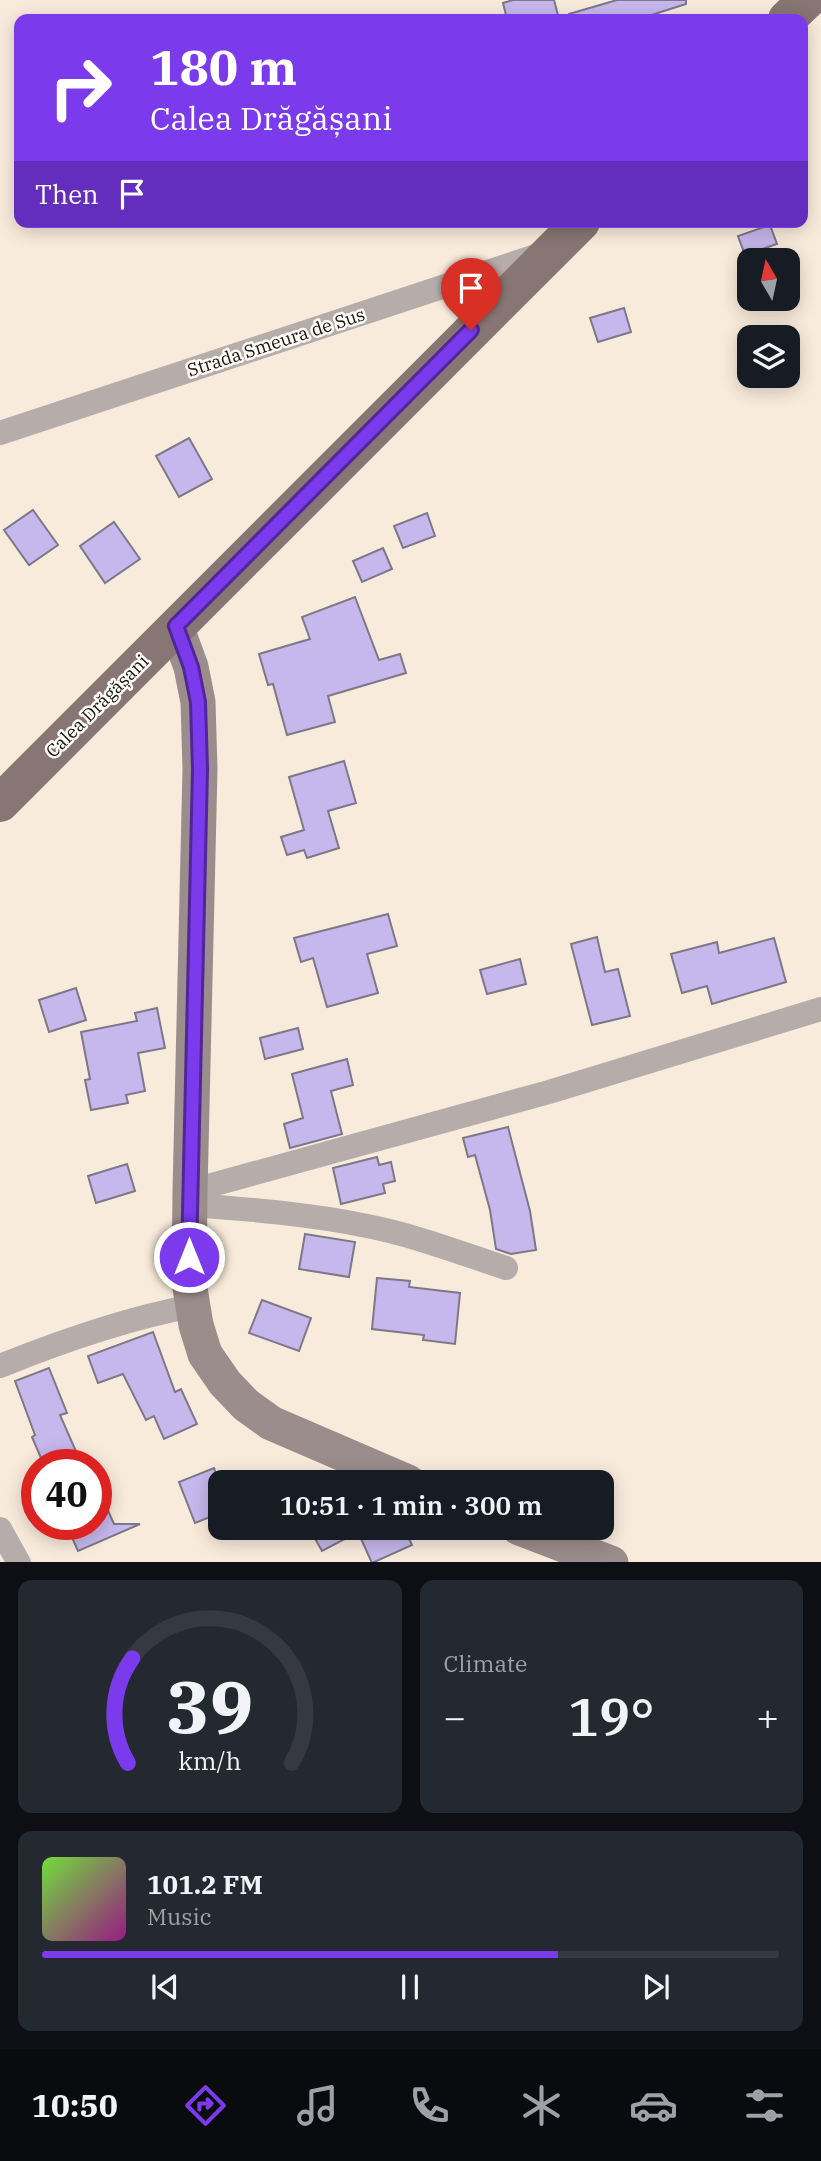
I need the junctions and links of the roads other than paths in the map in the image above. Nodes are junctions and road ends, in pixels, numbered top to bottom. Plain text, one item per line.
1 (807, 0) edge
2 (792, 14) edge
3 (575, 228) edge
4 (551, 251) junction
5 (0, 433) edge
6 (176, 626) junction
7 (0, 803) edge
8 (821, 1009) edge
9 (190, 1198) junction
10 (506, 1268) dead end
11 (193, 1306) junction
12 (0, 1366) edge
13 (379, 1470) edge
14 (0, 1529) edge
15 (551, 1540) edge
16 (18, 1562) edge
17 (608, 1562) edge

1 - 2 main road
3 - 4 main road, Calea Drăgășani
4 - 5 street, Strada Smeura de Sus
4 - 6 main road, Calea Drăgășani
6 - 7 main road, Calea Drăgășani
6 - 9 street
8 - 9 street
9 - 10 street
9 - 11 street
11 - 12 street
11 - 13 street
14 - 16 street
15 - 17 street

